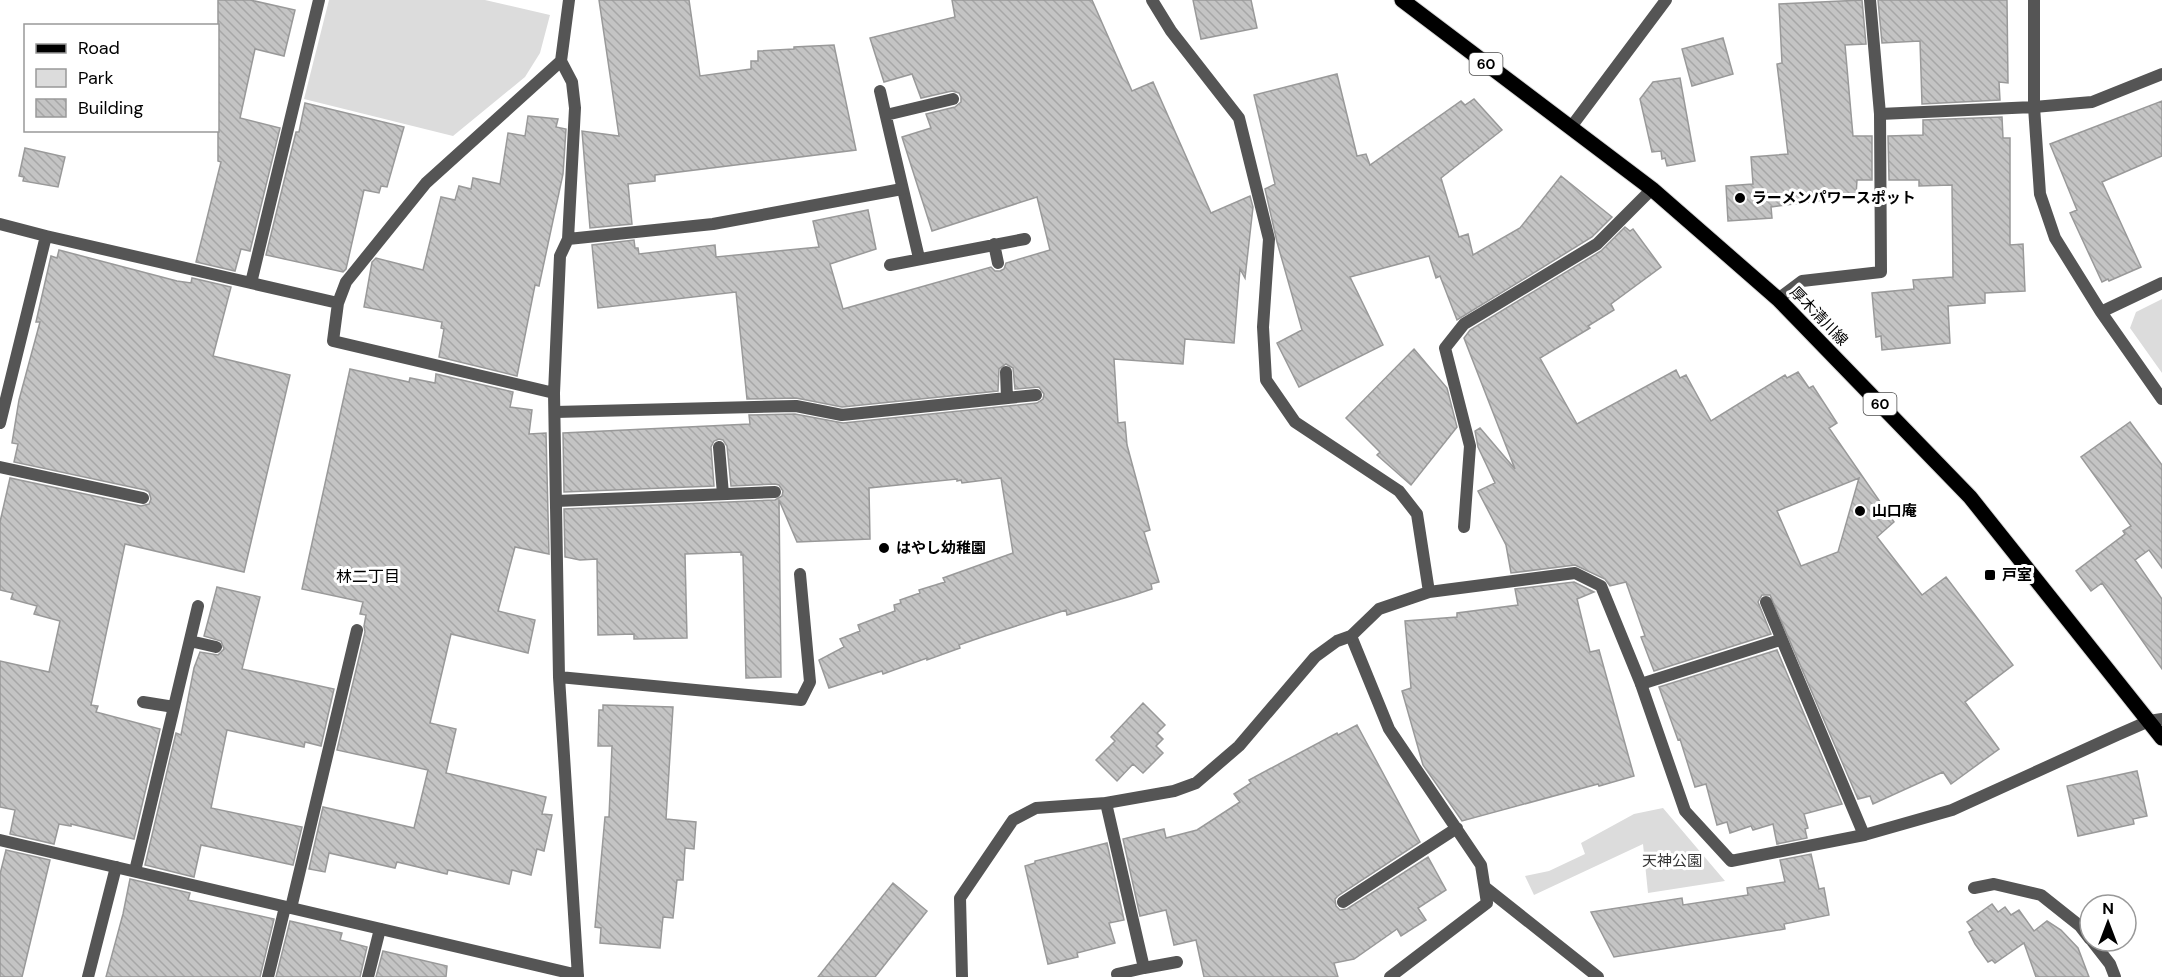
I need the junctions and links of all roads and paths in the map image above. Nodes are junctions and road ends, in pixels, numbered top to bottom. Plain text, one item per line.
1 (319, 0) edge
2 (568, 0) edge
3 (1152, 0) edge
4 (1402, 0) edge
5 (1666, 0) edge
6 (1870, 0) edge
7 (2034, 0) edge
8 (561, 61) junction
9 (2162, 74) edge
10 (880, 91) dead end
11 (953, 99) dead end
12 (2034, 107) junction
13 (1880, 114) junction
14 (886, 115) junction
15 (1571, 127) junction
16 (902, 189) junction
17 (1652, 189) junction
18 (0, 224) edge
19 (46, 236) junction
20 (568, 238) junction
21 (1024, 239) dead end
22 (994, 244) junction
23 (919, 258) junction
24 (998, 264) dead end
25 (890, 265) dead end
26 (251, 283) junction
27 (2162, 284) edge
28 (1778, 299) junction
29 (338, 303) junction
30 (2101, 312) junction
31 (1006, 372) dead end
32 (554, 393) junction
33 (1036, 395) dead end
34 (1007, 398) junction
35 (2162, 399) edge
36 (555, 412) junction
37 (0, 423) edge
38 (719, 447) dead end
39 (0, 467) edge
40 (775, 492) dead end
41 (723, 494) junction
42 (143, 498) dead end
43 (556, 501) junction
44 (1464, 527) dead end
45 (800, 574) dead end
46 (1429, 592) junction
47 (1766, 602) dead end
48 (198, 606) dead end
49 (357, 630) dead end
50 (1351, 636) junction
51 (1780, 640) junction
52 (190, 641) junction
53 (216, 647) dead end
54 (559, 676) junction
55 (1641, 684) junction
56 (143, 702) dead end
57 (174, 707) junction
58 (2155, 720) edge
59 (2162, 738) edge
60 (1106, 803) junction
61 (1457, 828) junction
62 (1864, 835) junction
63 (0, 840) edge
64 (116, 867) junction
65 (135, 872) junction
66 (1486, 888) junction
67 (1974, 888) dead end
68 (1343, 902) dead end
69 (288, 907) junction
70 (2078, 924) edge
71 (380, 928) junction
72 (2101, 953) edge
73 (1177, 962) dead end
74 (1144, 968) junction
75 (1117, 974) dead end
76 (578, 976) edge
77 (88, 977) edge
78 (268, 977) edge
79 (368, 977) edge
80 (962, 977) edge
81 (1390, 977) edge
82 (1598, 977) edge
83 (2115, 977) edge

1 - 26 street
2 - 8 street
3 - 46 street
4 - 15 main road, 厚木清川線 / 60
5 - 15 street
6 - 13 street
7 - 12 street
8 - 20 street
8 - 29 street
9 - 12 street
10 - 14 street
11 - 14 street
12 - 13 street
12 - 30 street
13 - 28 street
14 - 16 street
15 - 17 main road, 厚木清川線 / 60
16 - 20 street
16 - 23 street
17 - 28 main road, 厚木清川線 / 60
17 - 44 street
18 - 19 street
19 - 26 street
19 - 37 street
20 - 32 street
21 - 22 street
22 - 23 street
22 - 24 street
23 - 25 street
26 - 29 street
27 - 30 street
28 - 58 main road, 厚木清川線 / 60
29 - 32 street
30 - 35 street
31 - 34 street
32 - 36 street
33 - 34 street
34 - 36 street
36 - 43 street
38 - 41 street
39 - 42 street
40 - 41 street
41 - 43 street
43 - 54 street
45 - 54 street
46 - 50 street
46 - 55 street
47 - 51 street
48 - 52 street
49 - 69 street
50 - 60 street
50 - 61 street
51 - 55 street
51 - 62 street
52 - 53 street
52 - 57 street
54 - 76 street
55 - 62 street
56 - 57 street
57 - 65 street
58 - 59 main road, 60
58 - 62 street
60 - 74 street
60 - 80 street
61 - 66 street
61 - 68 street
63 - 64 street
64 - 65 street
64 - 77 street
65 - 69 street
66 - 81 street
66 - 82 street
67 - 70 street
69 - 71 street
69 - 78 street
71 - 76 street
71 - 79 street
72 - 83 street
73 - 74 street
74 - 75 street

